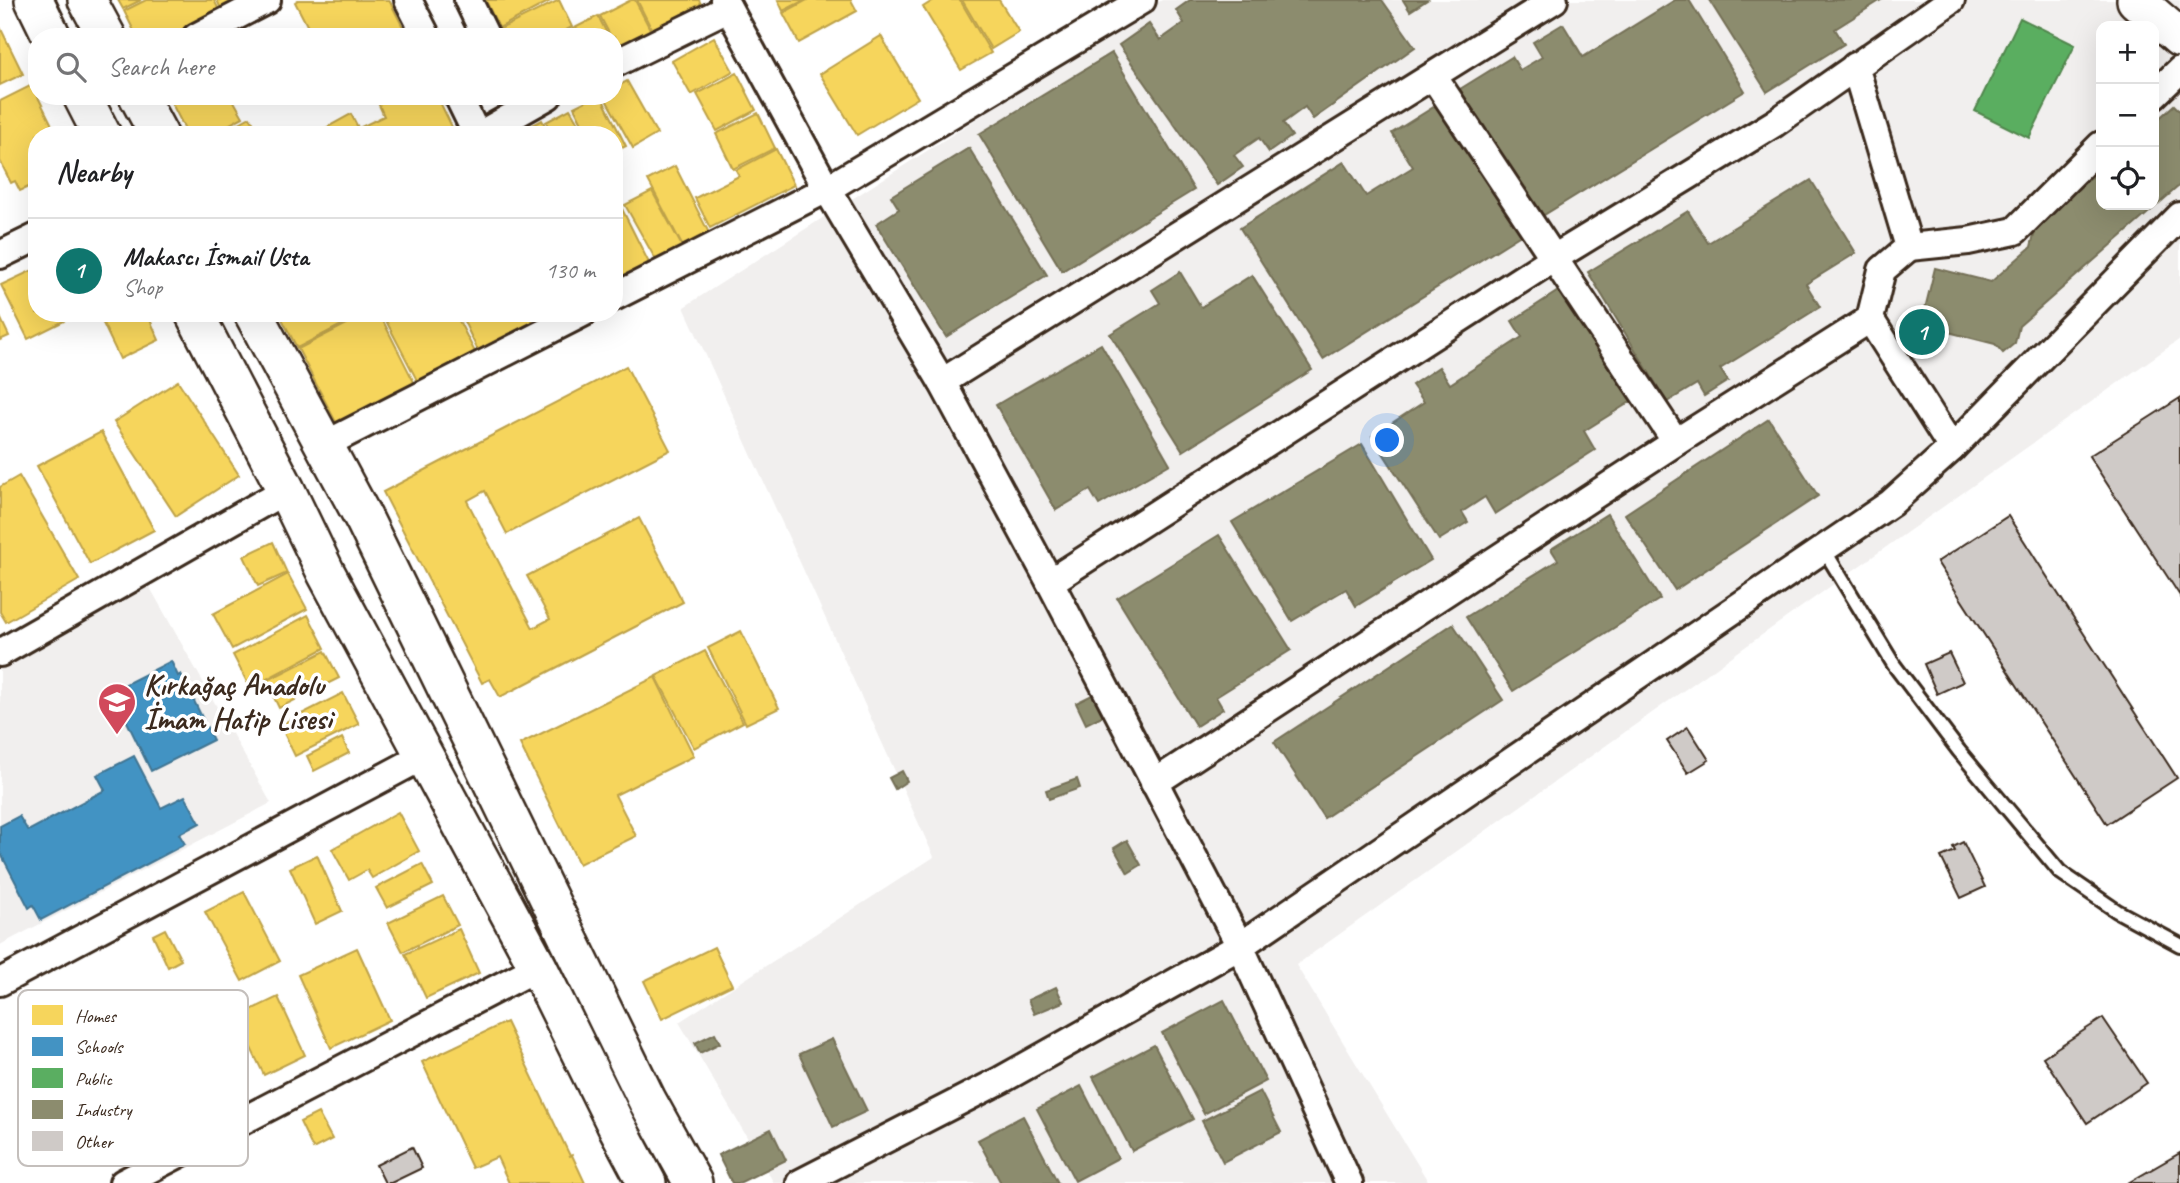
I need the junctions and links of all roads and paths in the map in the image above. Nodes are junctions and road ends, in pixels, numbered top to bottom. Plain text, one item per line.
1 (34, 0) edge
2 (87, 0) edge
3 (267, 0) edge
4 (408, 0) edge
5 (468, 0) edge
6 (1554, 0) edge
7 (1951, 0) edge
8 (2136, 0) edge
9 (1138, 1) edge
10 (726, 4) edge
11 (48, 28) edge
12 (102, 28) edge
13 (213, 28) edge
14 (422, 28) edge
15 (482, 28) edge
16 (2180, 38) edge
17 (623, 59) edge
18 (1855, 66) junction
19 (2180, 70) edge
20 (1433, 76) junction
21 (2159, 90) edge
22 (87, 105) edge
23 (143, 105) edge
24 (462, 105) edge
25 (516, 105) edge
26 (97, 126) edge
27 (154, 126) edge
28 (473, 126) edge
29 (489, 126) edge
30 (2099, 147) edge
31 (827, 189) junction
32 (2180, 216) edge
33 (28, 241) edge
34 (1909, 247) junction
35 (0, 255) edge
36 (1554, 258) junction
37 (623, 293) edge
38 (1870, 319) junction
39 (199, 322) edge
40 (258, 322) edge
41 (565, 322) edge
42 (942, 382) junction
43 (1676, 442) junction
44 (324, 445) junction
45 (1952, 448) junction
46 (286, 490) junction
47 (1823, 548) junction
48 (1050, 582) junction
49 (0, 653) edge
50 (424, 756) junction
51 (1154, 783) junction
52 (2180, 945) edge
53 (1240, 946) junction
54 (538, 967) junction
55 (0, 982) edge
56 (248, 1118) edge
57 (156, 1166) edge
58 (123, 1183) edge
59 (647, 1183) edge
60 (693, 1183) edge
61 (800, 1183) edge
62 (1349, 1183) edge

1 - 11 main road
2 - 12 main road
3 - 13 street
4 - 14 street
5 - 15 street
6 - 20 street
7 - 18 street
8 - 16 main road
9 - 31 street
10 - 17 street
10 - 31 street
18 - 34 street
18 - 36 street
19 - 21 street
20 - 36 street
20 - 42 street
22 - 26 main road
23 - 27 main road
24 - 28 street
25 - 29 street
30 - 34 street
31 - 37 street
31 - 42 street
32 - 45 street
33 - 35 street
34 - 38 street
36 - 43 street
36 - 48 street
38 - 43 street
38 - 45 street
39 - 46 main road
40 - 44 main road
41 - 44 street
42 - 48 street
43 - 51 street
44 - 60 main road
45 - 47 street
46 - 49 street
46 - 50 main road
47 - 52 lane
47 - 53 street
48 - 51 street
50 - 54 main road
50 - 55 street
51 - 53 street
53 - 61 street
53 - 62 street
54 - 56 street
54 - 59 main road
57 - 58 street

